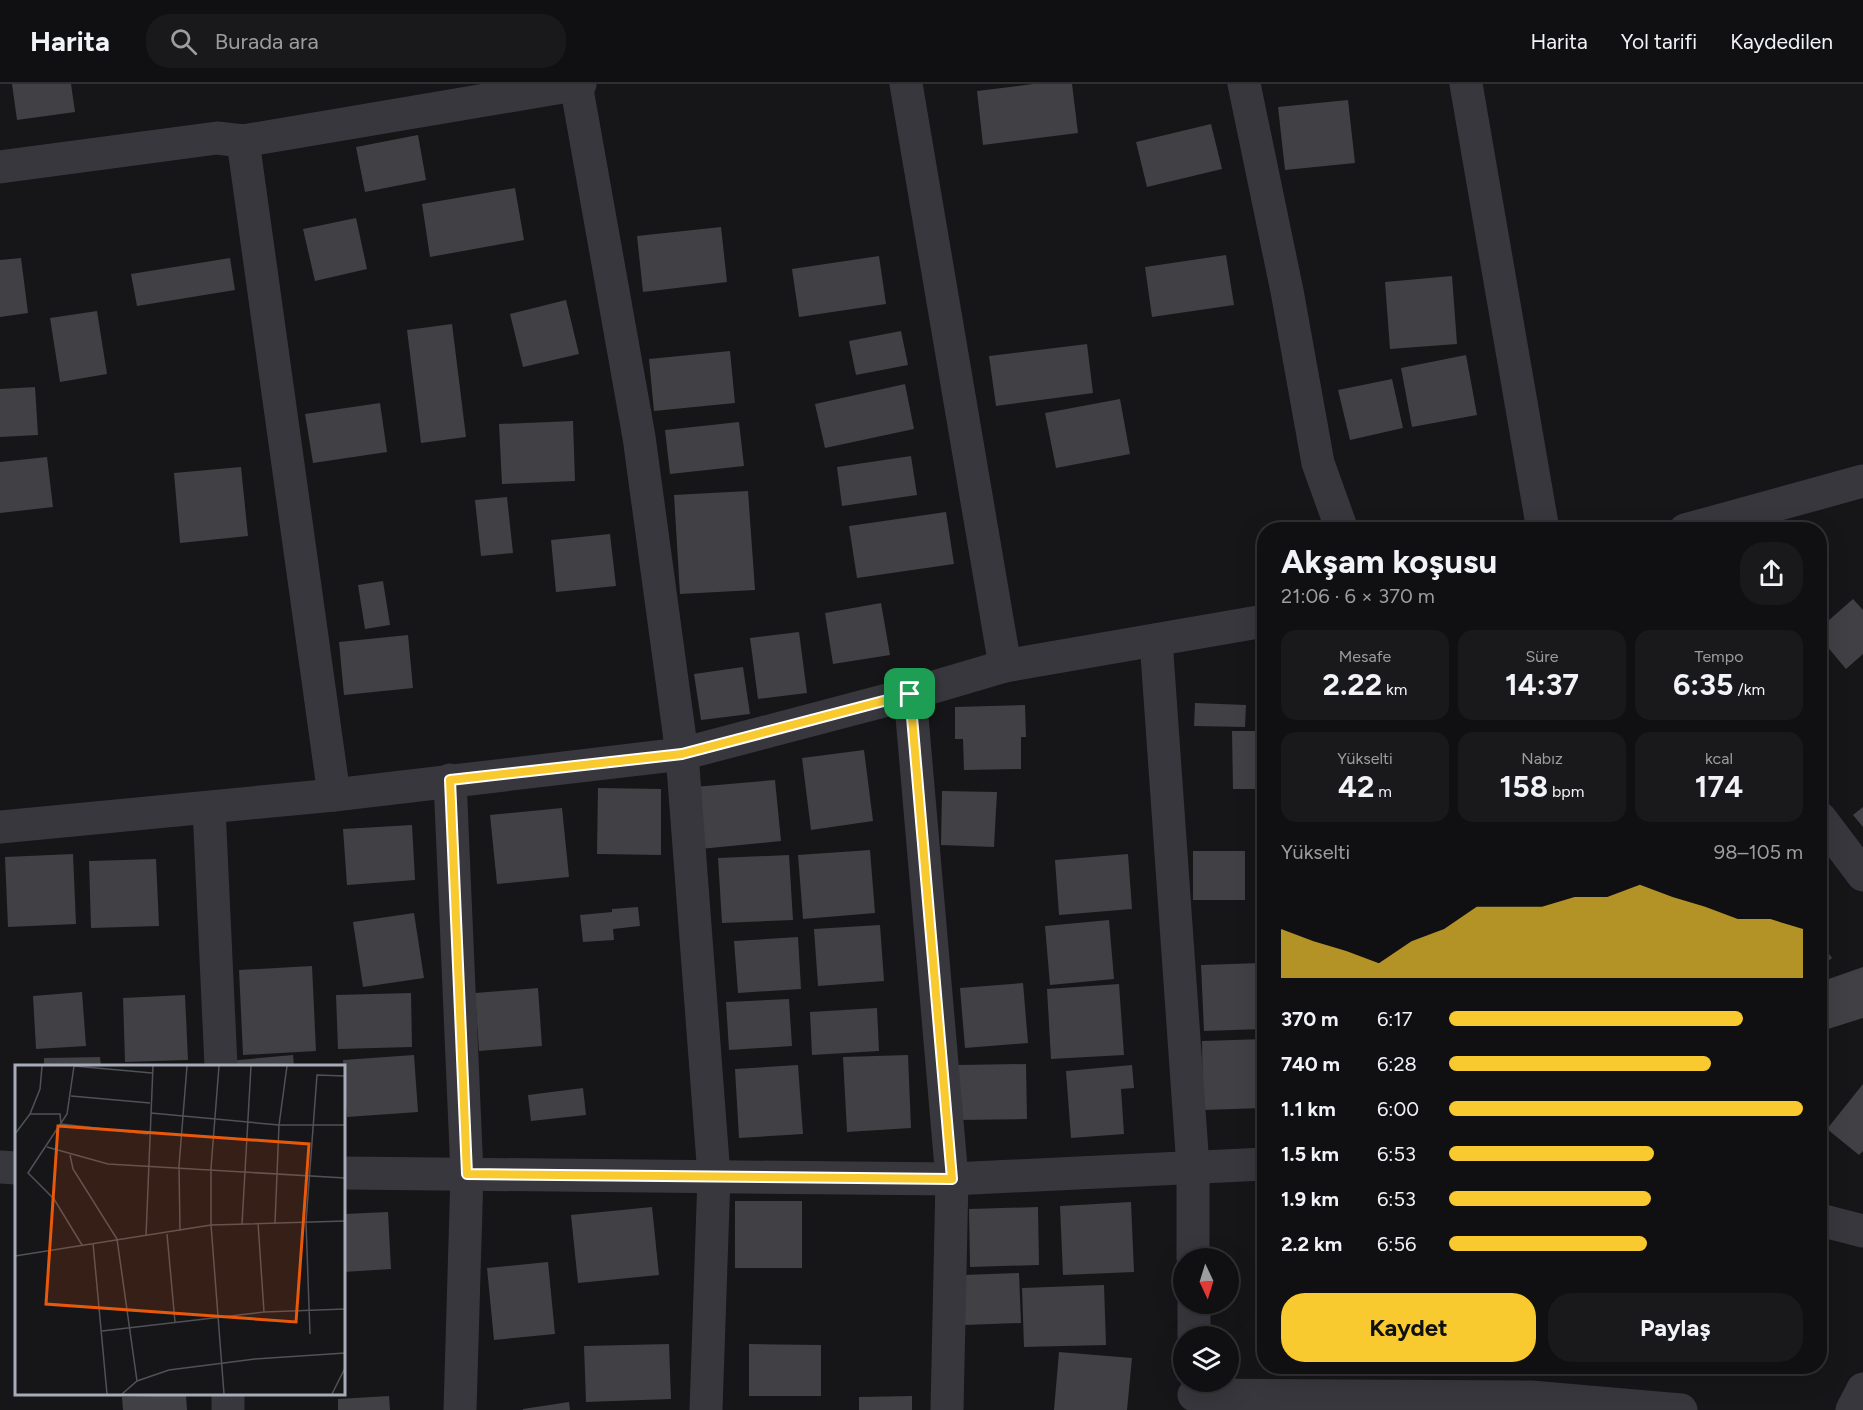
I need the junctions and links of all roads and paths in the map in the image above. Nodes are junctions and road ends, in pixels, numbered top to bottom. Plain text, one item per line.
1 (578, 84) edge
2 (906, 84) edge
3 (1244, 84) edge
4 (1466, 84) edge
5 (243, 141) junction
6 (0, 166) edge
7 (1863, 481) edge
8 (1339, 522) edge
9 (1542, 522) edge
10 (1714, 522) edge
11 (1257, 622) edge
12 (1156, 640) junction
13 (1005, 666) junction
14 (910, 694) junction
15 (682, 754) junction
16 (450, 780) junction
17 (334, 795) junction
18 (209, 808) junction
19 (0, 827) edge
20 (1827, 827) edge
21 (1863, 875) edge
22 (221, 1065) edge
23 (1257, 1164) edge
24 (0, 1167) edge
25 (1192, 1167) junction
26 (15, 1168) edge
27 (345, 1173) edge
28 (467, 1174) junction
29 (714, 1176) junction
30 (952, 1179) junction
31 (1827, 1222) edge
32 (1863, 1231) edge
33 (1193, 1248) edge
34 (1863, 1389) edge
35 (1194, 1395) edge
36 (460, 1410) edge
37 (706, 1410) edge
38 (947, 1410) edge
39 (1681, 1410) edge
40 (1852, 1410) edge

1 - 5 street
1 - 15 street
2 - 13 street
3 - 8 street
4 - 9 street
5 - 6 street
5 - 17 street
7 - 10 street
11 - 12 street
12 - 13 street
12 - 25 street
13 - 14 street
14 - 15 street
14 - 30 street
15 - 16 street
15 - 29 street
16 - 17 street
16 - 28 street
17 - 18 street
18 - 19 street
18 - 22 street
20 - 21 street
23 - 25 street
24 - 26 street
25 - 30 street
25 - 33 street
27 - 28 street
28 - 29 street
28 - 36 street
29 - 30 street
29 - 37 street
30 - 38 street
31 - 32 street
34 - 40 street
35 - 39 street

